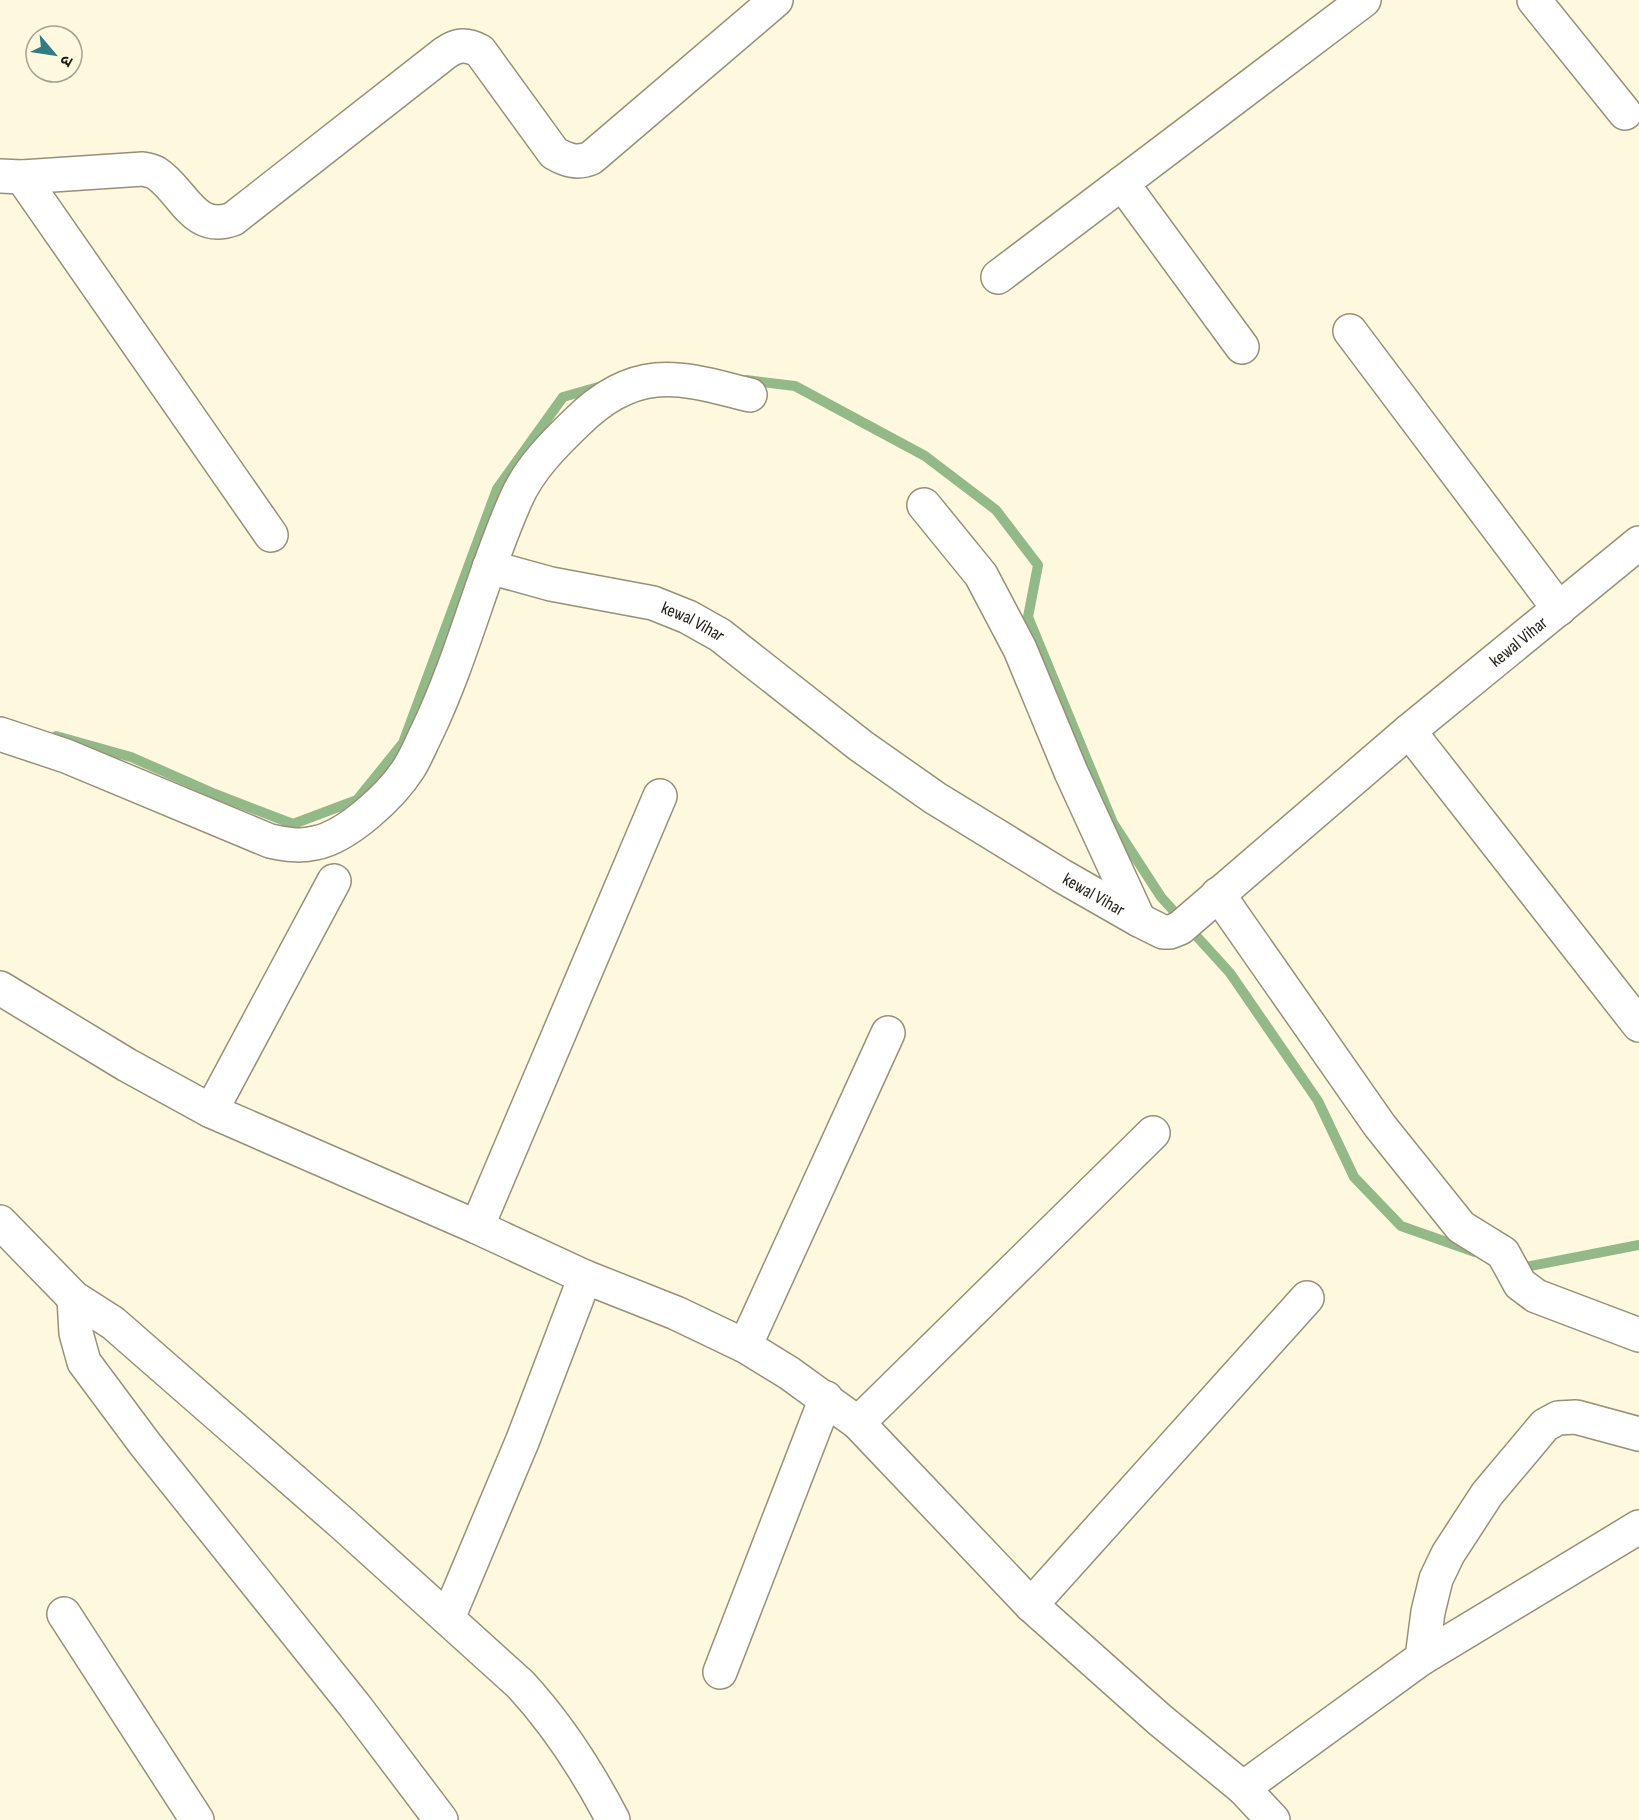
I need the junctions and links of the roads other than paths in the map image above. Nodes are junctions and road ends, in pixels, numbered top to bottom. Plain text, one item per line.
1 (776, 0) edge
2 (1364, 0) edge
3 (1534, 0) edge
4 (1625, 113) dead end
5 (11, 177) edge
6 (1122, 183) junction
7 (998, 277) dead end
8 (1350, 331) dead end
9 (1242, 347) dead end
10 (750, 395) dead end
11 (924, 505) dead end
12 (271, 535) dead end
13 (1639, 543) edge
14 (489, 567) junction
15 (1560, 609) junction
16 (1409, 731) junction
17 (0, 734) edge
18 (660, 796) dead end
19 (334, 881) dead end
20 (1218, 894) junction
21 (1139, 920) junction
22 (0, 988) edge
23 (1639, 1025) edge
24 (888, 1033) dead end
25 (211, 1110) junction
26 (1153, 1133) dead end
27 (0, 1222) edge
28 (477, 1227) junction
29 (585, 1277) junction
30 (74, 1298) junction
31 (1307, 1298) dead end
32 (1639, 1335) edge
33 (745, 1346) junction
34 (826, 1398) junction
35 (858, 1423) junction
36 (1639, 1434) edge
37 (1639, 1527) edge
38 (1031, 1605) junction
39 (64, 1614) dead end
40 (448, 1618) junction
41 (1422, 1658) junction
42 (720, 1672) dead end
43 (1243, 1788) junction
44 (428, 1816) edge
45 (197, 1820) edge
46 (613, 1820) edge
47 (1273, 1820) edge

1 - 5 street
2 - 6 street
3 - 4 street
5 - 12 street
6 - 7 street
6 - 9 street
8 - 15 street
10 - 14 street
11 - 21 street
13 - 15 street, kewal Vihar
14 - 17 street
14 - 21 street, kewal Vihar
15 - 16 street, kewal Vihar
16 - 20 street, kewal Vihar
16 - 23 street
18 - 28 street
19 - 25 street
20 - 21 street, kewal Vihar
20 - 32 street
22 - 25 street
24 - 33 street
25 - 28 street
26 - 35 street
27 - 30 street
28 - 29 street
29 - 33 street
29 - 40 street
30 - 40 street
30 - 44 street
31 - 38 street
33 - 34 street
34 - 35 street
34 - 42 street
35 - 38 street
36 - 41 street
37 - 41 street
38 - 43 street
39 - 45 street
40 - 46 street
41 - 43 street
43 - 47 street

